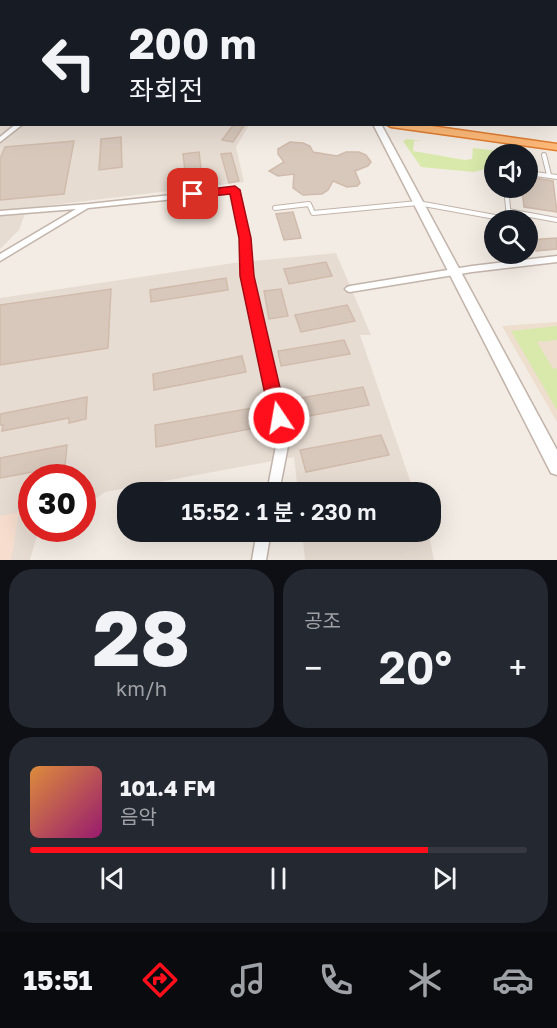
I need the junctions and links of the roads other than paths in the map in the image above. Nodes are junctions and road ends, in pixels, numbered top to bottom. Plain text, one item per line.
1 (18, 126) edge
2 (378, 126) edge
3 (405, 126) edge
4 (0, 140) edge
5 (557, 147) edge
6 (544, 155) dead end
7 (538, 174) edge
8 (549, 176) junction
9 (557, 177) edge
10 (418, 203) junction
11 (89, 206) junction
12 (274, 208) dead end
13 (0, 213) edge
14 (484, 215) edge
15 (538, 217) edge
16 (557, 220) edge
17 (0, 258) edge
18 (557, 260) edge
19 (455, 271) junction
20 (350, 289) dead end
21 (557, 467) edge
22 (275, 482) edge
23 (262, 542) edge
24 (259, 560) edge

1 - 4 street
2 - 10 street
3 - 5 highway
6 - 8 lane
7 - 8 lane
8 - 9 lane
10 - 12 lane
10 - 14 lane
10 - 19 street
11 - 13 street
11 - 17 street
11 - 22 street
15 - 16 lane
18 - 19 street
19 - 20 street
19 - 21 street
23 - 24 street

